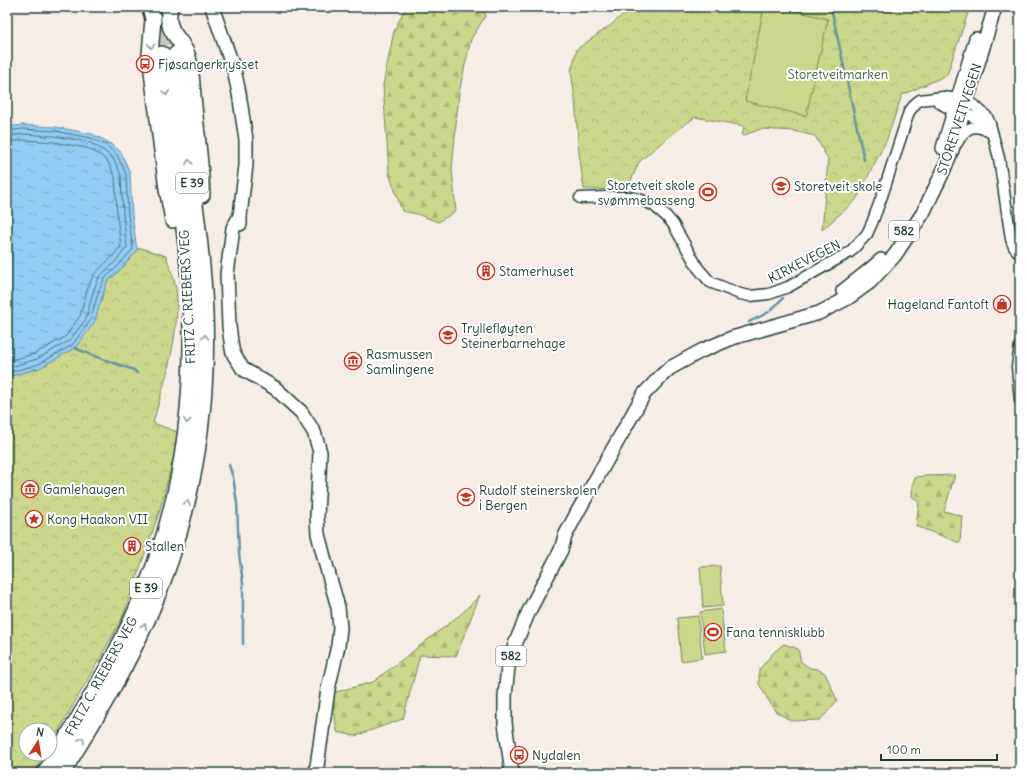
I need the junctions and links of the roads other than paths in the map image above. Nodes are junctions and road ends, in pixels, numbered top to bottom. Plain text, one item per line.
1 (150, 7) edge
2 (170, 7) edge
3 (204, 7) edge
4 (986, 7) edge
5 (995, 7) edge
6 (213, 13) edge
7 (961, 106) junction
8 (992, 133) junction
9 (952, 150) junction
10 (580, 198) dead end
11 (1020, 254) edge
12 (189, 280) junction
13 (205, 312) junction
14 (806, 317) junction
15 (1020, 345) edge
16 (1020, 400) edge
17 (45, 773) edge
18 (62, 773) edge
19 (316, 773) edge
20 (512, 773) edge

1 -> 12 highway, E 39
2 - 13 highway, E 39
3 - 6 main road
4 - 7 main road, STORETVEITVEGEN / 582
5 - 7 main road, STORETVEITVEGEN / 582
6 - 19 main road
7 - 8 street, KIRKEVEGEN
7 - 9 main road, STORETVEITVEGEN / 582
7 - 10 street, KIRKEVEGEN
7 - 14 main road, STORETVEITVEGEN / 582
8 - 9 street
8 - 11 street
9 - 14 main road, STORETVEITVEGEN / 582
13 -> 12 highway, FRITZ C. RIEBERS VEG / E 39
12 -> 17 highway, FRITZ C. RIEBERS VEG / E 39
18 -> 13 highway, FRITZ C. RIEBERS VEG / E 39
14 - 20 main road, STORETVEITVEGEN / 582
15 - 16 street

